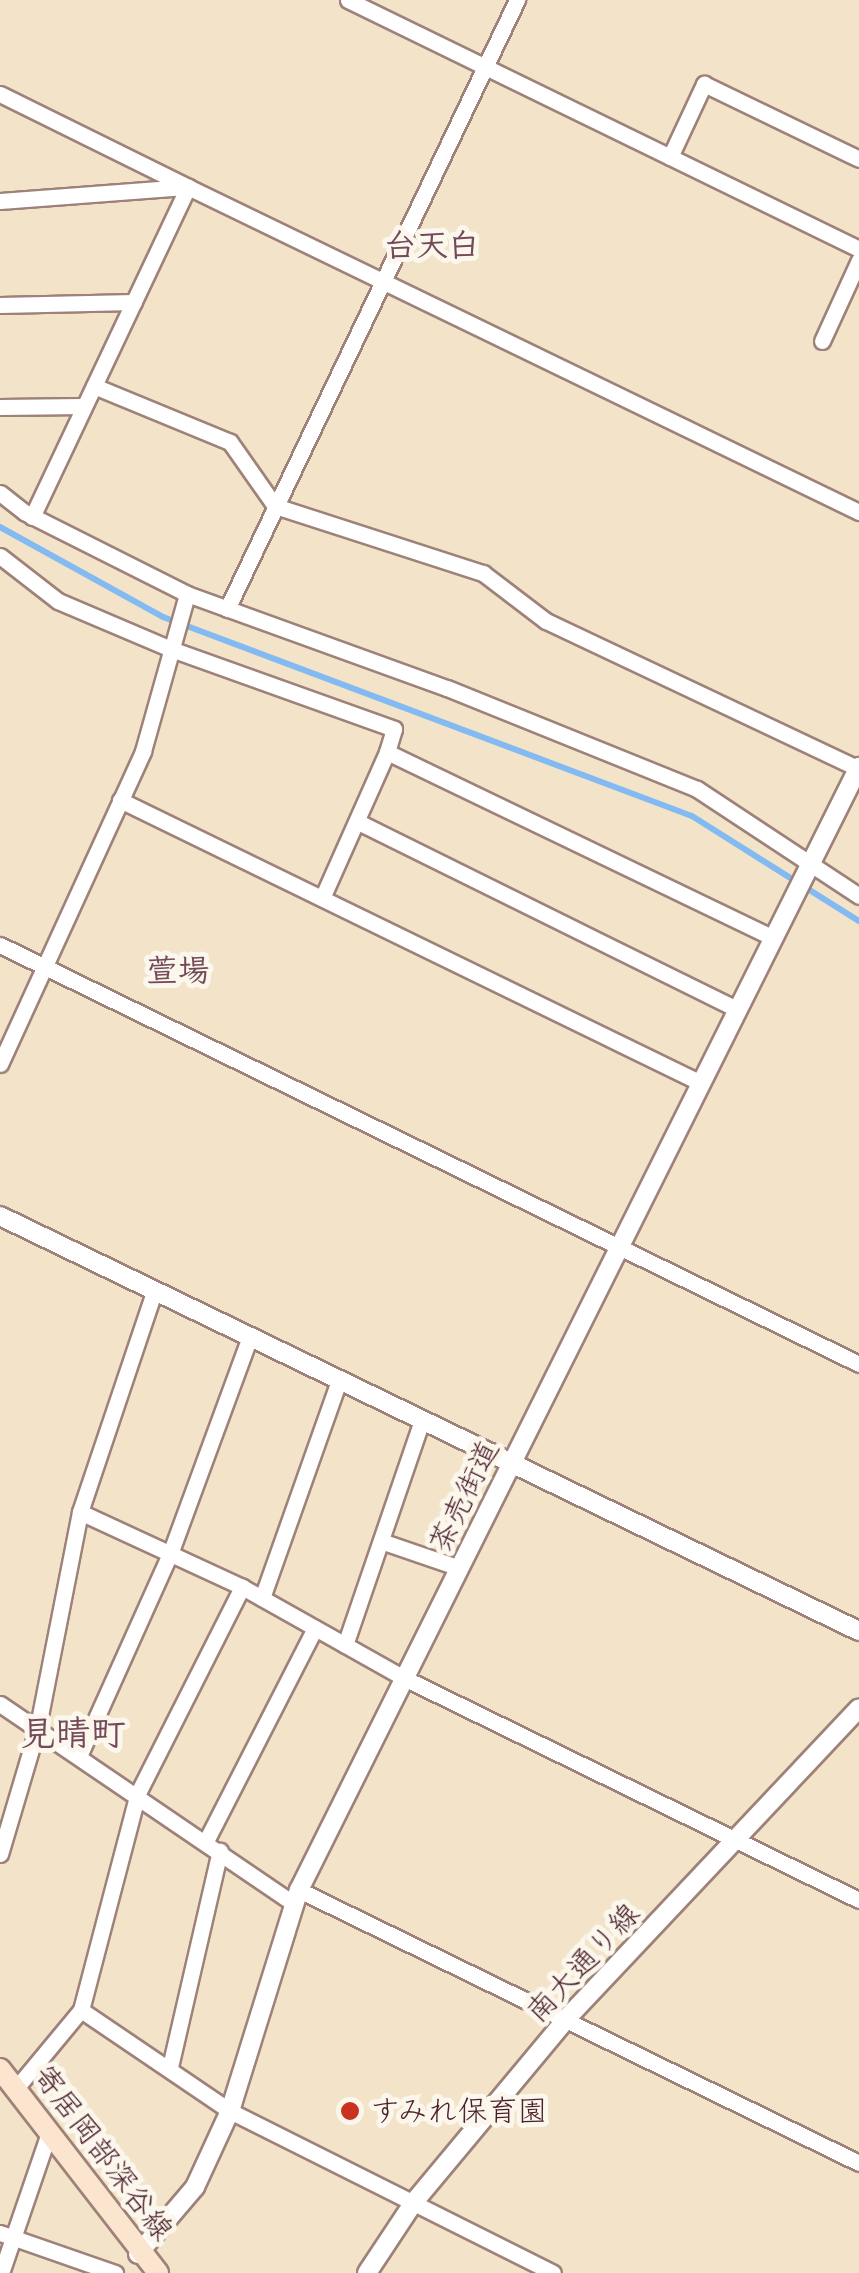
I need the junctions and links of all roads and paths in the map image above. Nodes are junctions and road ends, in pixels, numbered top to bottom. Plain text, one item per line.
1 (348, 0) edge
2 (517, 0) edge
3 (484, 67) junction
4 (0, 94) edge
5 (670, 158) junction
6 (859, 160) edge
7 (188, 188) junction
8 (0, 202) edge
9 (859, 249) edge
10 (859, 260) edge
11 (380, 281) junction
12 (134, 302) junction
13 (0, 305) edge
14 (822, 341) dead end
15 (94, 386) junction
16 (84, 406) junction
17 (0, 407) edge
18 (0, 493) edge
19 (275, 506) junction
20 (859, 512) edge
21 (32, 516) junction
22 (0, 556) edge
23 (186, 599) junction
24 (226, 610) junction
25 (172, 645) junction
26 (387, 752) junction
27 (859, 768) edge
28 (120, 800) junction
29 (358, 822) junction
30 (807, 864) junction
31 (322, 896) junction
32 (859, 896) edge
33 (770, 936) junction
34 (0, 946) edge
35 (47, 969) junction
36 (735, 1008) junction
37 (0, 1064) edge
38 (699, 1082) junction
39 (0, 1216) edge
40 (621, 1247) junction
41 (154, 1292) junction
42 (250, 1337) junction
43 (859, 1364) edge
44 (339, 1380) junction
45 (422, 1420) junction
46 (511, 1463) junction
47 (80, 1512) junction
48 (381, 1541) junction
49 (170, 1554) junction
50 (460, 1568) junction
51 (242, 1587) junction
52 (262, 1598) junction
53 (315, 1628) junction
54 (859, 1631) edge
55 (346, 1645) junction
56 (406, 1679) junction
57 (0, 1704) edge
58 (859, 1708) edge
59 (38, 1726) junction
60 (80, 1754) junction
61 (138, 1793) junction
62 (738, 1840) junction
63 (206, 1841) junction
64 (220, 1851) junction
65 (0, 1854) edge
66 (297, 1897) junction
67 (859, 1900) edge
68 (81, 2010) junction
69 (568, 2018) junction
70 (170, 2067) junction
71 (5, 2075) edge
72 (230, 2112) junction
73 (48, 2136) junction
74 (859, 2163) edge
75 (414, 2202) junction
76 (7, 2236) edge
77 (138, 2254) junction
78 (1, 2273) edge
79 (116, 2273) edge
80 (158, 2273) edge
81 (367, 2273) edge
82 (553, 2273) edge

1 - 3 street
2 - 3 street
3 - 5 street
3 - 11 street
4 - 7 street
5 - 6 street
5 - 9 street
7 - 8 street
7 - 11 street
7 - 12 street
10 - 14 street
11 - 19 street
11 - 20 street
12 - 13 street
12 - 15 street
15 - 16 street
15 - 19 street
16 - 17 street
16 - 21 street
18 - 21 street
19 - 24 street
19 - 27 street
21 - 23 street
22 - 25 street
23 - 24 street
23 - 25 street
24 - 30 street
25 - 26 street
25 - 28 street
26 - 29 street
26 - 33 street
27 - 30 street, 茶売街道
28 - 31 street
28 - 35 street
29 - 31 street
29 - 36 street
30 - 32 street
30 - 33 street, 茶売街道
31 - 38 street
33 - 36 street, 茶売街道
34 - 35 street
35 - 37 street
35 - 40 street
36 - 38 street, 茶売街道
38 - 40 street, 茶売街道
39 - 41 street
40 - 43 street
40 - 46 street, 茶売街道
41 - 42 street
41 - 47 street
42 - 44 street
42 - 49 street
44 - 45 street
44 - 52 street
45 - 46 street
45 - 48 street
46 - 50 street, 茶売街道
46 - 54 street
47 - 49 street
47 - 59 street
48 - 50 street
48 - 55 street
49 - 51 street
49 - 60 street
50 - 56 street, 茶売街道
51 - 52 street
51 - 61 street
52 - 53 street
53 - 55 street
53 - 63 street
55 - 56 street
56 - 62 street
56 - 66 street, 茶売街道
57 - 59 street
58 - 62 street, 南大通り線
59 - 60 street
59 - 65 street
60 - 61 street
61 - 63 street
61 - 68 street
62 - 67 street
62 - 69 street, 南大通り線
63 - 64 street
64 - 66 street
64 - 70 street
66 - 69 street
66 - 72 street, 茶売街道
68 - 70 street
68 - 71 street
69 - 74 street
69 - 75 street, 南大通り線
70 - 72 street
71 - 73 main road, 寄居岡部深谷線
72 - 75 street
72 - 77 street, 茶売街道
73 - 76 street
73 - 77 main road, 寄居岡部深谷線
75 - 81 street, 南大通り線
75 - 82 street
76 - 78 street
76 - 79 street
77 - 79 street
77 - 80 main road, 寄居岡部深谷線

